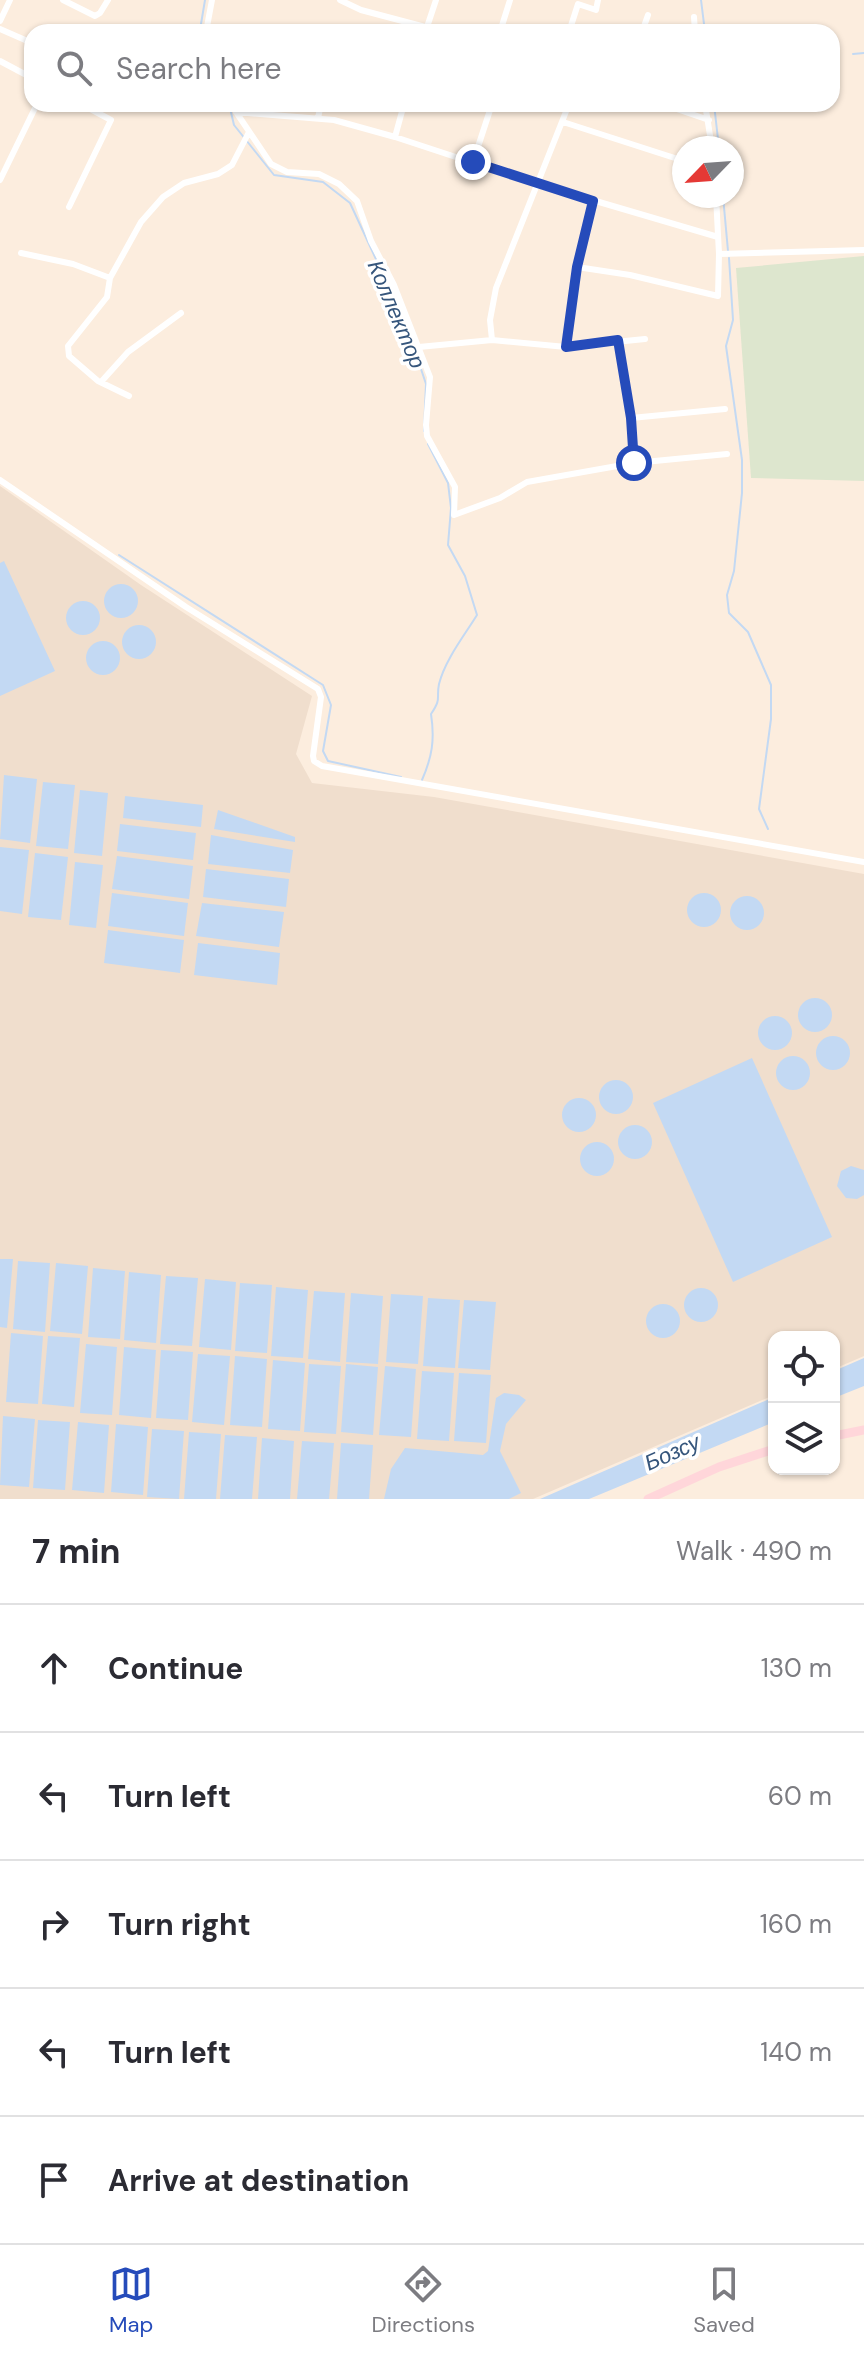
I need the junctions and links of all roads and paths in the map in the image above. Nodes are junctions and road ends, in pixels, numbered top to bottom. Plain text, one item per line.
1 (10, 0) edge
2 (63, 0) edge
3 (108, 0) edge
4 (212, 0) edge
5 (340, 0) edge
6 (363, 0) edge
7 (436, 0) edge
8 (510, 0) edge
9 (598, 0) edge
10 (361, 10) junction
11 (648, 15) dead end
12 (694, 17) dead end
13 (0, 21) edge
14 (208, 24) edge
15 (415, 24) edge
16 (428, 24) edge
17 (502, 24) edge
18 (572, 24) edge
19 (645, 24) edge
20 (694, 24) edge
21 (0, 29) edge
22 (24, 40) edge
23 (0, 61) edge
24 (24, 74) edge
25 (33, 112) edge
26 (96, 112) edge
27 (236, 112) joint
28 (319, 112) edge
29 (402, 112) edge
30 (489, 112) edge
31 (566, 112) edge
32 (686, 112) edge
33 (707, 112) edge
34 (318, 118) junction
35 (709, 120) junction
36 (563, 122) junction
37 (249, 132) junction
38 (711, 136) edge
39 (395, 137) junction
40 (672, 157) edge
41 (473, 162) junction
42 (0, 180) edge
43 (538, 184) junction
44 (593, 201) junction
45 (69, 207) dead end
46 (717, 208) edge
47 (718, 237) junction
48 (864, 250) edge
49 (21, 253) dead end
50 (725, 254) junction
51 (577, 267) junction
52 (110, 278) junction
53 (181, 313) dead end
54 (645, 339) dead end
55 (492, 340) junction
56 (618, 340) junction
57 (419, 347) junction
58 (566, 347) junction
59 (101, 382) junction
60 (129, 396) dead end
61 (725, 409) dead end
62 (631, 418) junction
63 (727, 454) dead end
64 (634, 463) junction
65 (0, 480) edge
66 (864, 862) edge
67 (864, 1430) edge
68 (840, 1435) edge
69 (768, 1451) edge
70 (648, 1499) edge

1 - 13 street
2 - 3 street
4 - 14 street
5 - 10 street
6 - 10 street
7 - 16 street
8 - 17 street
9 - 18 street
10 - 15 street
11 - 19 street
12 - 20 street
21 - 22 street
23 - 24 street
25 - 42 street
26 - 45 street
27 - 34 street
27 - 37 street
28 - 34 street
29 - 39 street
30 - 41 street
31 - 36 street
32 - 35 street
33 - 35 street
34 - 39 street
35 - 38 street
36 - 40 street
36 - 43 street
37 - 52 street
37 - 57 street
39 - 41 street
41 - 43 street
43 - 44 street
43 - 55 street
44 - 47 street
44 - 51 street
46 - 47 street
47 - 50 street
48 - 50 street
49 - 52 street
50 - 51 street
51 - 58 street
52 - 59 street
53 - 59 street
54 - 56 street
55 - 57 street
55 - 58 street
56 - 58 street
56 - 62 street
57 - 64 street
59 - 60 street
61 - 62 street
62 - 64 street
63 - 64 street
65 - 66 street
67 - 68 main road
69 - 70 main road

